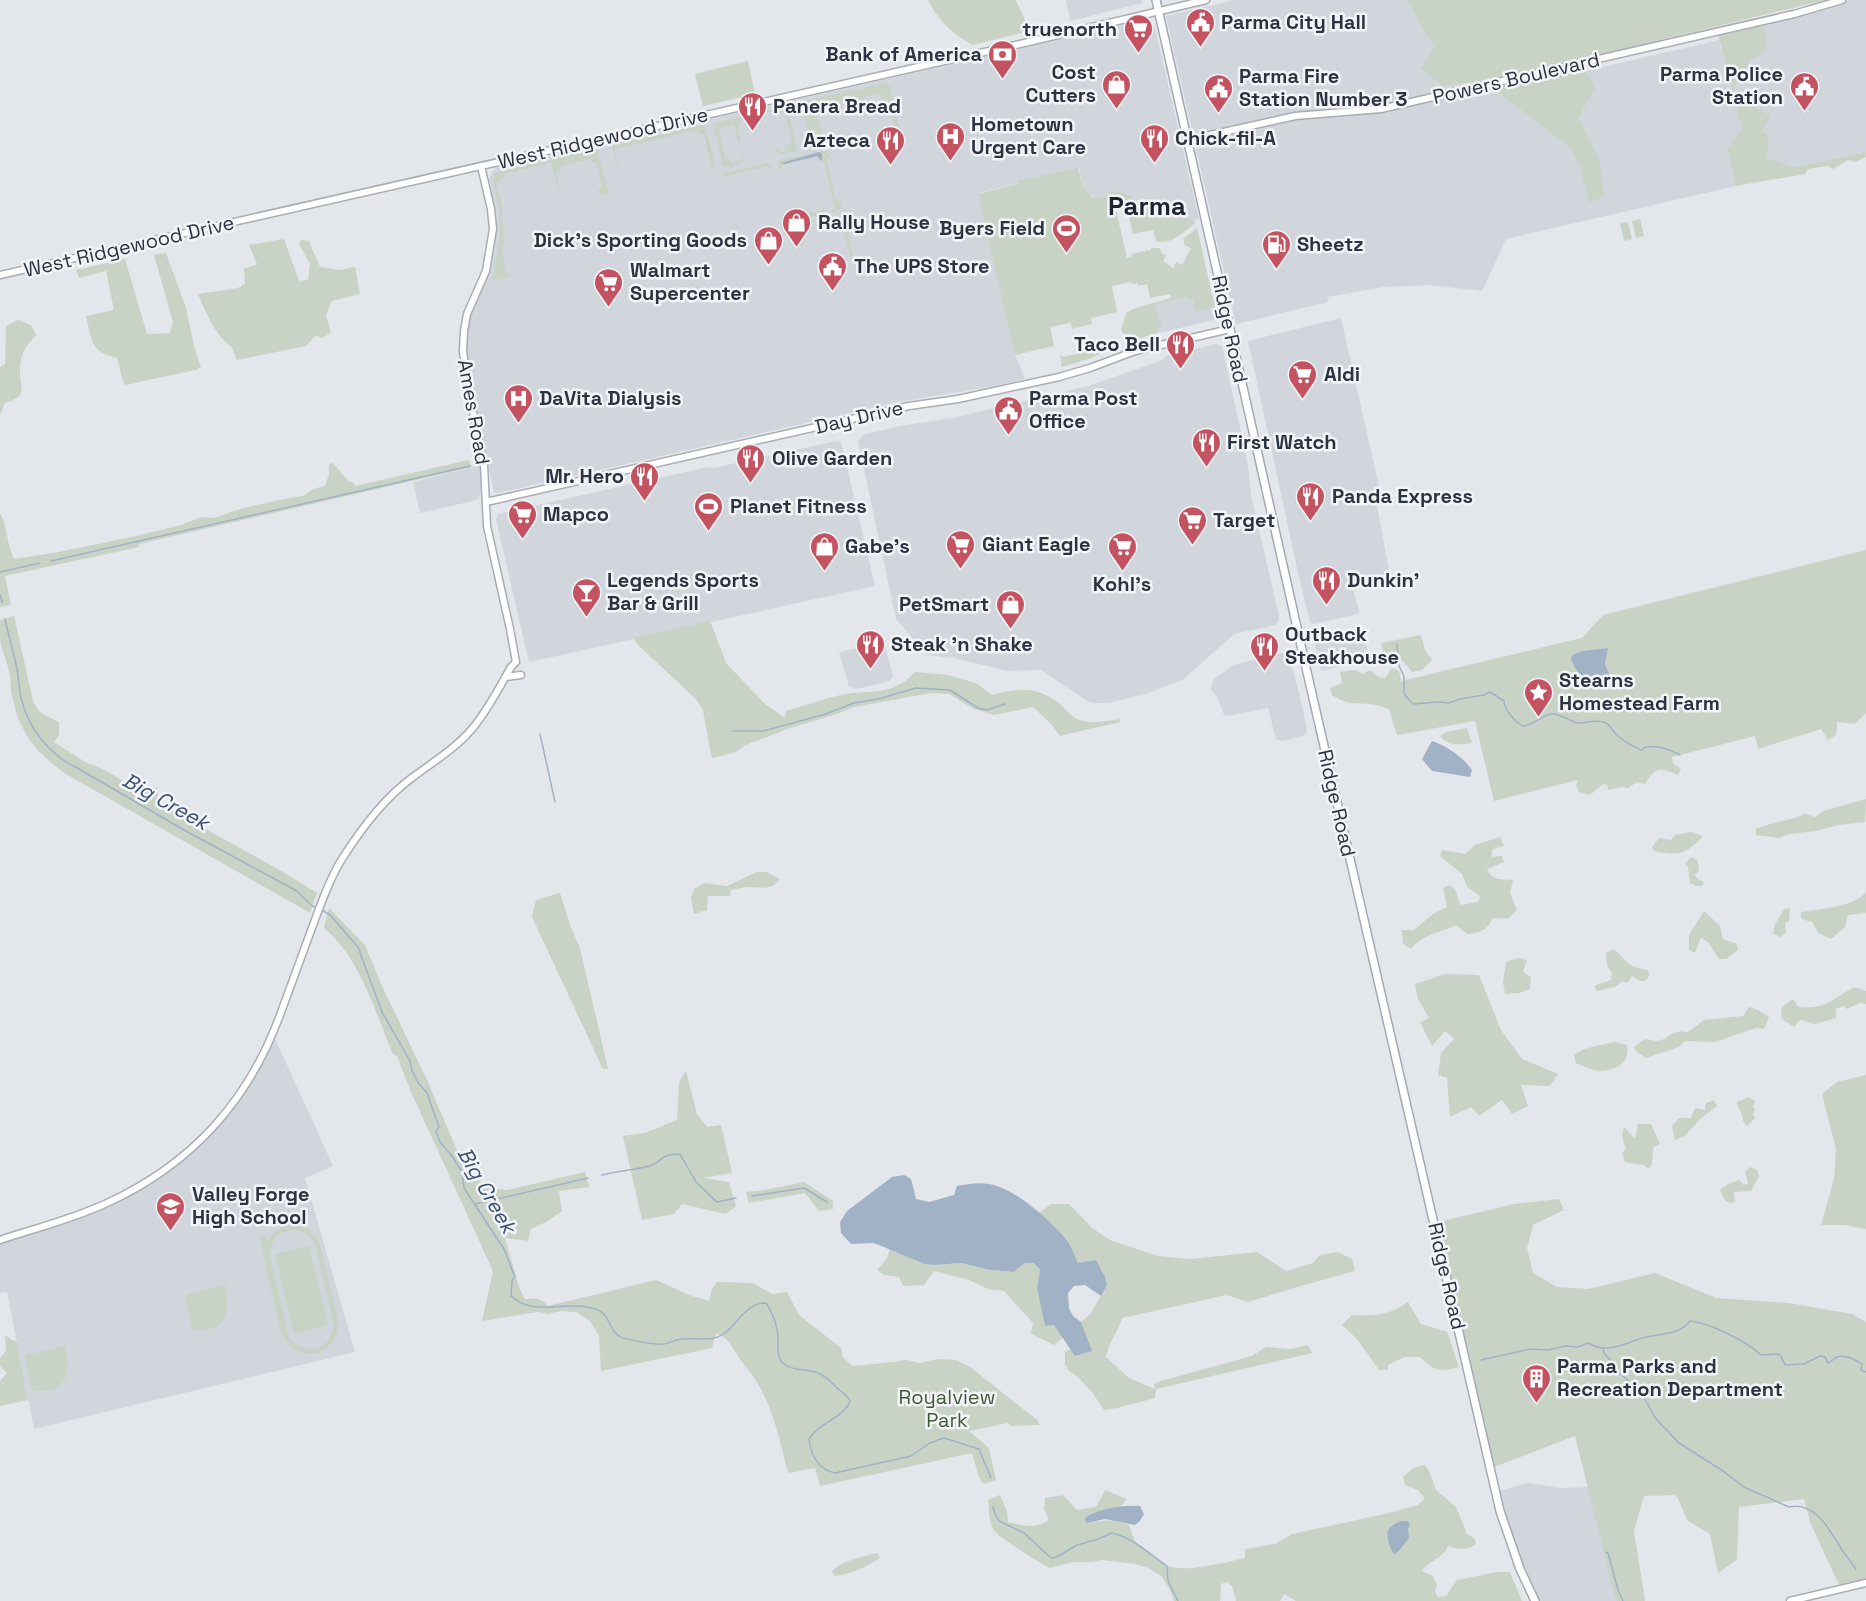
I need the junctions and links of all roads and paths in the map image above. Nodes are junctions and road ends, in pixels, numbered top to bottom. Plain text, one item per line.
1 (1156, 0) edge
2 (1206, 0) edge
3 (1842, 0) edge
4 (1159, 11) junction
5 (1188, 140) junction
6 (481, 166) junction
7 (0, 275) edge
8 (1230, 329) junction
9 (486, 502) junction
10 (521, 675) dead end
11 (506, 677) junction
12 (0, 1240) edge
13 (1866, 1583) edge
14 (1535, 1601) edge
15 (1790, 1601) edge

1 - 4 main road, Ridge Road
2 - 4 street, West Ridgewood Drive
3 - 5 street, Powers Boulevard
4 - 5 main road, Ridge Road
4 - 6 street, West Ridgewood Drive
5 - 8 main road, Ridge Road
6 - 7 street, West Ridgewood Drive
6 - 9 street, Ames Road
8 - 9 street, Day Drive
8 - 14 main road, Ridge Road
9 - 11 street, Ames Road
10 - 11 street
11 - 12 street
13 - 15 street

